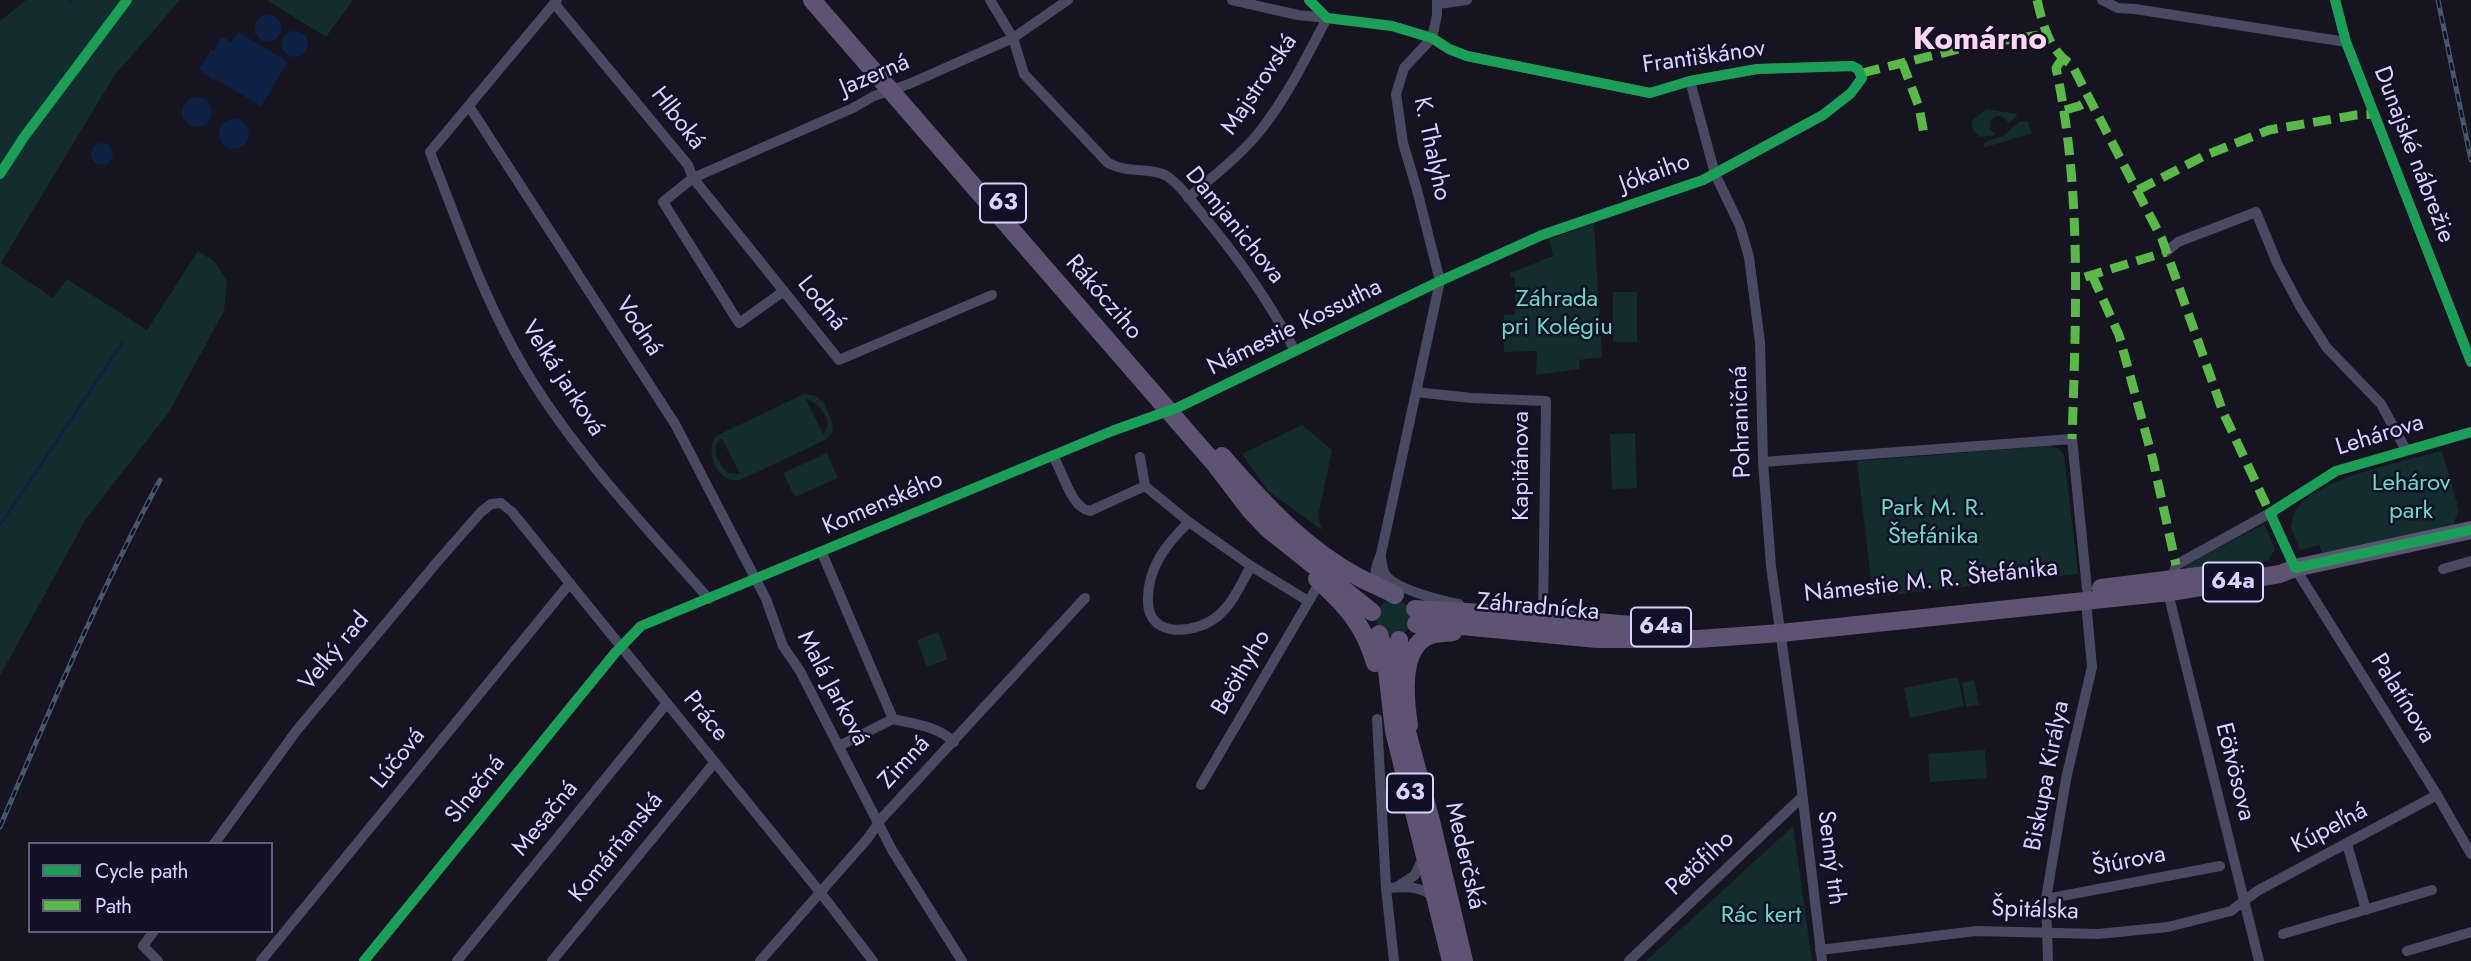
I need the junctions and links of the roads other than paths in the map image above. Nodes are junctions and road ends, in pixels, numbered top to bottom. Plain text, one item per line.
1 (812, 0) edge
2 (826, 0) edge
3 (990, 0) edge
4 (1068, 0) edge
5 (1235, 0) edge
6 (1309, 0) edge
7 (1467, 0) edge
8 (2102, 0) edge
9 (2335, 0) edge
10 (556, 2) edge
11 (1437, 2) edge
12 (1327, 18) junction
13 (1013, 38) junction
14 (1432, 38) junction
15 (2346, 42) junction
16 (1862, 73) joint
17 (1690, 81) junction
18 (896, 89) junction
19 (469, 106) junction
20 (1715, 174) junction
21 (692, 178) junction
22 (1188, 198) junction
23 (2165, 252) dead end
24 (1440, 281) junction
25 (784, 291) junction
26 (992, 295) dead end
27 (1295, 351) junction
28 (2471, 362) edge
29 (1416, 392) junction
30 (1174, 409) junction
31 (2471, 432) edge
32 (2406, 450) junction
33 (1053, 456) junction
34 (1140, 457) dead end
35 (1763, 462) junction
36 (1145, 486) junction
37 (501, 503) joint
38 (2270, 513) junction
39 (1189, 522) junction
40 (1268, 529) junction
41 (2471, 530) edge
42 (822, 553) junction
43 (1381, 554) junction
44 (2471, 561) edge
45 (1251, 566) junction
46 (2295, 568) junction
47 (2443, 569) dead end
48 (2173, 578) junction
49 (755, 579) junction
50 (1320, 582) junction
51 (570, 583) junction
52 (1379, 586) junction
53 (1395, 595) junction
54 (2087, 595) junction
55 (1085, 598) dead end
56 (709, 599) junction
57 (1308, 601) junction
58 (1372, 612) junction
59 (1416, 617) junction
60 (1543, 618) junction
61 (1512, 623) junction
62 (1780, 628) junction
63 (1379, 634) junction
64 (1399, 640) junction
65 (621, 647) junction
66 (667, 703) junction
67 (892, 719) junction
68 (1377, 719) dead end
69 (1394, 731) junction
70 (954, 742) junction
71 (839, 746) junction
72 (1412, 747) junction
73 (715, 762) junction
74 (1799, 770) joint
75 (1201, 785) dead end
76 (2437, 794) junction
77 (1801, 798) junction
78 (878, 824) junction
79 (2467, 839) edge
80 (215, 842) edge
81 (2347, 844) junction
82 (2471, 854) edge
83 (1424, 856) junction
84 (2220, 866) dead end
85 (1392, 887) junction
86 (2432, 890) dead end
87 (820, 892) junction
88 (1435, 899) junction
89 (2046, 899) junction
90 (2244, 900) junction
91 (2367, 910) junction
92 (2045, 932) junction
93 (2471, 932) edge
94 (152, 933) edge
95 (2283, 933) dead end
96 (2407, 951) dead end
97 (1821, 956) edge
98 (158, 961) edge
99 (261, 961) edge
100 (364, 961) edge
101 (457, 961) edge
102 (552, 961) edge
103 (760, 961) edge
104 (873, 961) edge
105 (962, 961) edge
106 (1394, 961) edge
107 (1451, 961) edge
108 (1464, 961) edge
109 (1629, 961) edge
110 (2048, 961) edge
111 (2259, 961) edge

1 - 18 main road, Rákócziho / 63
2 - 18 main road, Rákócziho / 63
3 - 13 street, Damjanichova
4 - 13 street, Jazerná
5 - 12 street
6 - 12 street
7 - 11 street
8 - 15 street
9 - 15 street, Dunajské nábrežie
10 - 19 street
10 - 21 street, Hlboká
11 - 14 street
12 - 14 street, Františkánov
12 - 22 street, Majstrovská
13 - 18 street, Jazerná
13 - 22 street, Damjanichova
14 - 17 street, Františkánov
14 - 24 street, K. Thalyho
15 - 28 street, Dunajské nábrežie
16 - 17 street, Františkánov
16 - 20 street, Jókaiho
17 - 20 street, Pohraničná
18 - 21 street, Jazerná
18 - 30 main road, Rákócziho / 63
19 - 49 street, Vodná
19 - 56 street, Veľká jarková
20 - 24 street, Jókaiho
20 - 35 street, Pohraničná
21 - 25 street, Lodná
21 - 25 street, Hlboká
22 - 27 street, Damjanichova
23 - 32 street
24 - 27 street, Námestie Kossutha
24 - 29 street
25 - 26 street, Lodná
27 - 30 street, Námestie Kossutha
29 - 43 street
29 - 60 street, Kapitánova
30 - 33 street, Komenského
30 - 40 main road, Rákócziho / 63
30 - 52 main road, Rákócziho / 63
31 - 32 street, Lehárova
32 - 38 street, Lehárova
33 - 36 street
33 - 42 street, Komenského
34 - 36 street
35 - 54 street, Biskupa Királya
35 - 62 street, Pohraničná
36 - 39 street
37 - 51 street, Práce
37 - 80 street, Veľký rad
38 - 46 street, Palatínova
38 - 48 street, Lehárova
39 - 45 street
39 - 45 street
40 - 50 main road, 63
40 - 58 main road, Rákócziho / 63
41 - 46 main road, 64a
42 - 49 street, Komenského
42 - 67 street, Komenského
43 - 52 street
43 - 61 street
44 - 47 street
45 - 57 street
46 - 48 main road, 64a
46 - 76 street, Palatínova
48 - 54 main road, 64a
48 - 90 street, Eötvösova
49 - 56 street, Komenského
49 - 71 street, Malá Jarková
50 - 57 street, Beöthyho
50 - 69 main road, 63
51 - 65 street, Práce
51 - 99 street, Lúčová
52 - 53 main road, Rákócziho / 63
53 - 58 main road
53 - 59 main road, 63
54 - 62 main road, 64a
54 - 89 street, Biskupa Királya
55 - 70 street, Zimná
56 - 65 street, Komenského
57 - 75 street, Beöthyho
58 - 63 main road, 63
59 - 61 main road, Záhradnícka / 64a
59 - 64 main road
60 - 61 main road, Záhradnícka / 64a
60 - 62 main road, Záhradnícka / 64a
61 - 62 main road, Záhradnícka / 64a
61 - 72 main road
62 - 74 street, Pohraničná
63 - 64 main road
63 - 69 main road, Mederčská / 63
64 - 72 main road, Mederčská / 63
65 - 66 street, Práce
65 - 100 street, Slnečná
66 - 73 street, Práce
66 - 101 street, Mesačná
67 - 70 street
67 - 71 street
68 - 85 street
69 - 83 main road, Mederčská / 63
70 - 78 street, Zimná
71 - 78 street, Malá Jarková
72 - 108 main road, Mederčská / 63
73 - 87 street, Práce
73 - 102 street, Komárňanská
74 - 77 street, Senný trh
76 - 79 street, Palatínova
76 - 81 street, Kúpeľná
77 - 97 street, Senný trh
77 - 109 street, Petöfiho
78 - 87 street, Zimná
78 - 105 street, Malá Jarková
79 - 82 street, Palatínova
81 - 90 street, Kúpeľná
81 - 91 street
83 - 85 street
83 - 88 main road, Mederčská / 63
84 - 89 street, Štúrova
85 - 88 street
85 - 106 street
86 - 91 street
87 - 103 street, Zimná
87 - 104 street, Práce
88 - 107 main road, Mederčská / 63
89 - 92 street, Biskupa Királya
90 - 92 street, Špitálska
90 - 111 street, Eötvösova
91 - 95 street
92 - 97 street, Špitálska
92 - 110 street, Biskupa Királya
93 - 96 street
94 - 98 street

